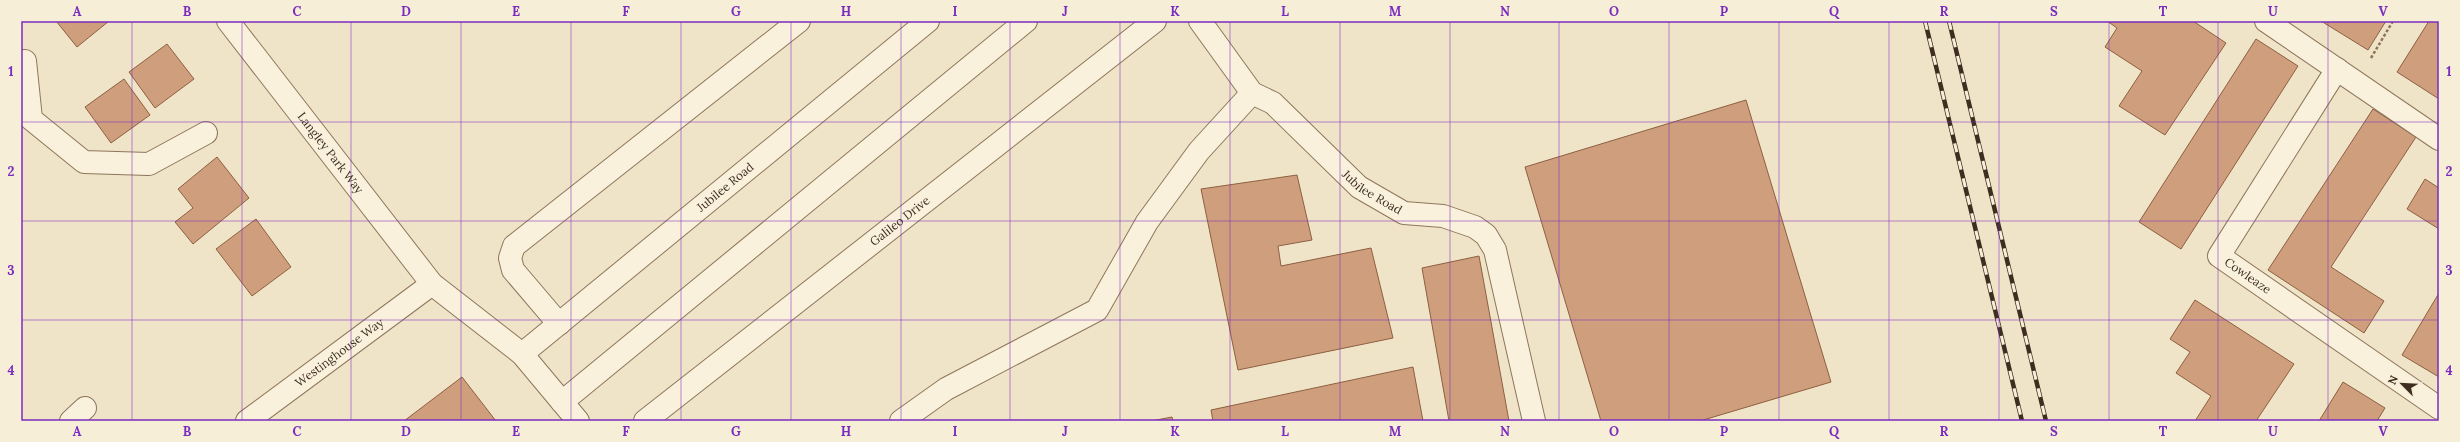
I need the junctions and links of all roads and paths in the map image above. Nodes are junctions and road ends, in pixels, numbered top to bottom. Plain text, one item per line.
1 (228, 21) edge
2 (799, 21) edge
3 (928, 21) edge
4 (1026, 21) edge
5 (1155, 21) edge
6 (1200, 21) edge
7 (2266, 21) edge
8 (2393, 21) edge
9 (25, 61) dead end
10 (2337, 69) junction
11 (2356, 83) junction
12 (1252, 93) junction
13 (26, 122) edge
14 (206, 133) dead end
15 (2439, 139) edge
16 (432, 284) junction
17 (559, 324) junction
18 (522, 354) junction
19 (562, 402) junction
20 (2439, 408) edge
21 (247, 421) edge
22 (578, 421) edge
23 (645, 421) edge
24 (901, 421) edge
25 (1534, 421) edge

1 - 16 street, Langley Park Way
2 - 17 street
3 - 17 street, Jubilee Road
4 - 19 street
5 - 23 street, Galileo Drive
6 - 12 street, Jubilee Road
7 - 10 street
8 - 11 path
9 - 13 street
10 - 11 street
10 - 20 street, Cowleaze
11 - 15 street
12 - 24 street
12 - 25 street, Jubilee Road
13 - 14 street
16 - 18 street, Langley Park Way
16 - 21 street, Westinghouse Way
17 - 18 street, Jubilee Road
18 - 19 street, Langley Park Way
19 - 22 street, Langley Park Way

